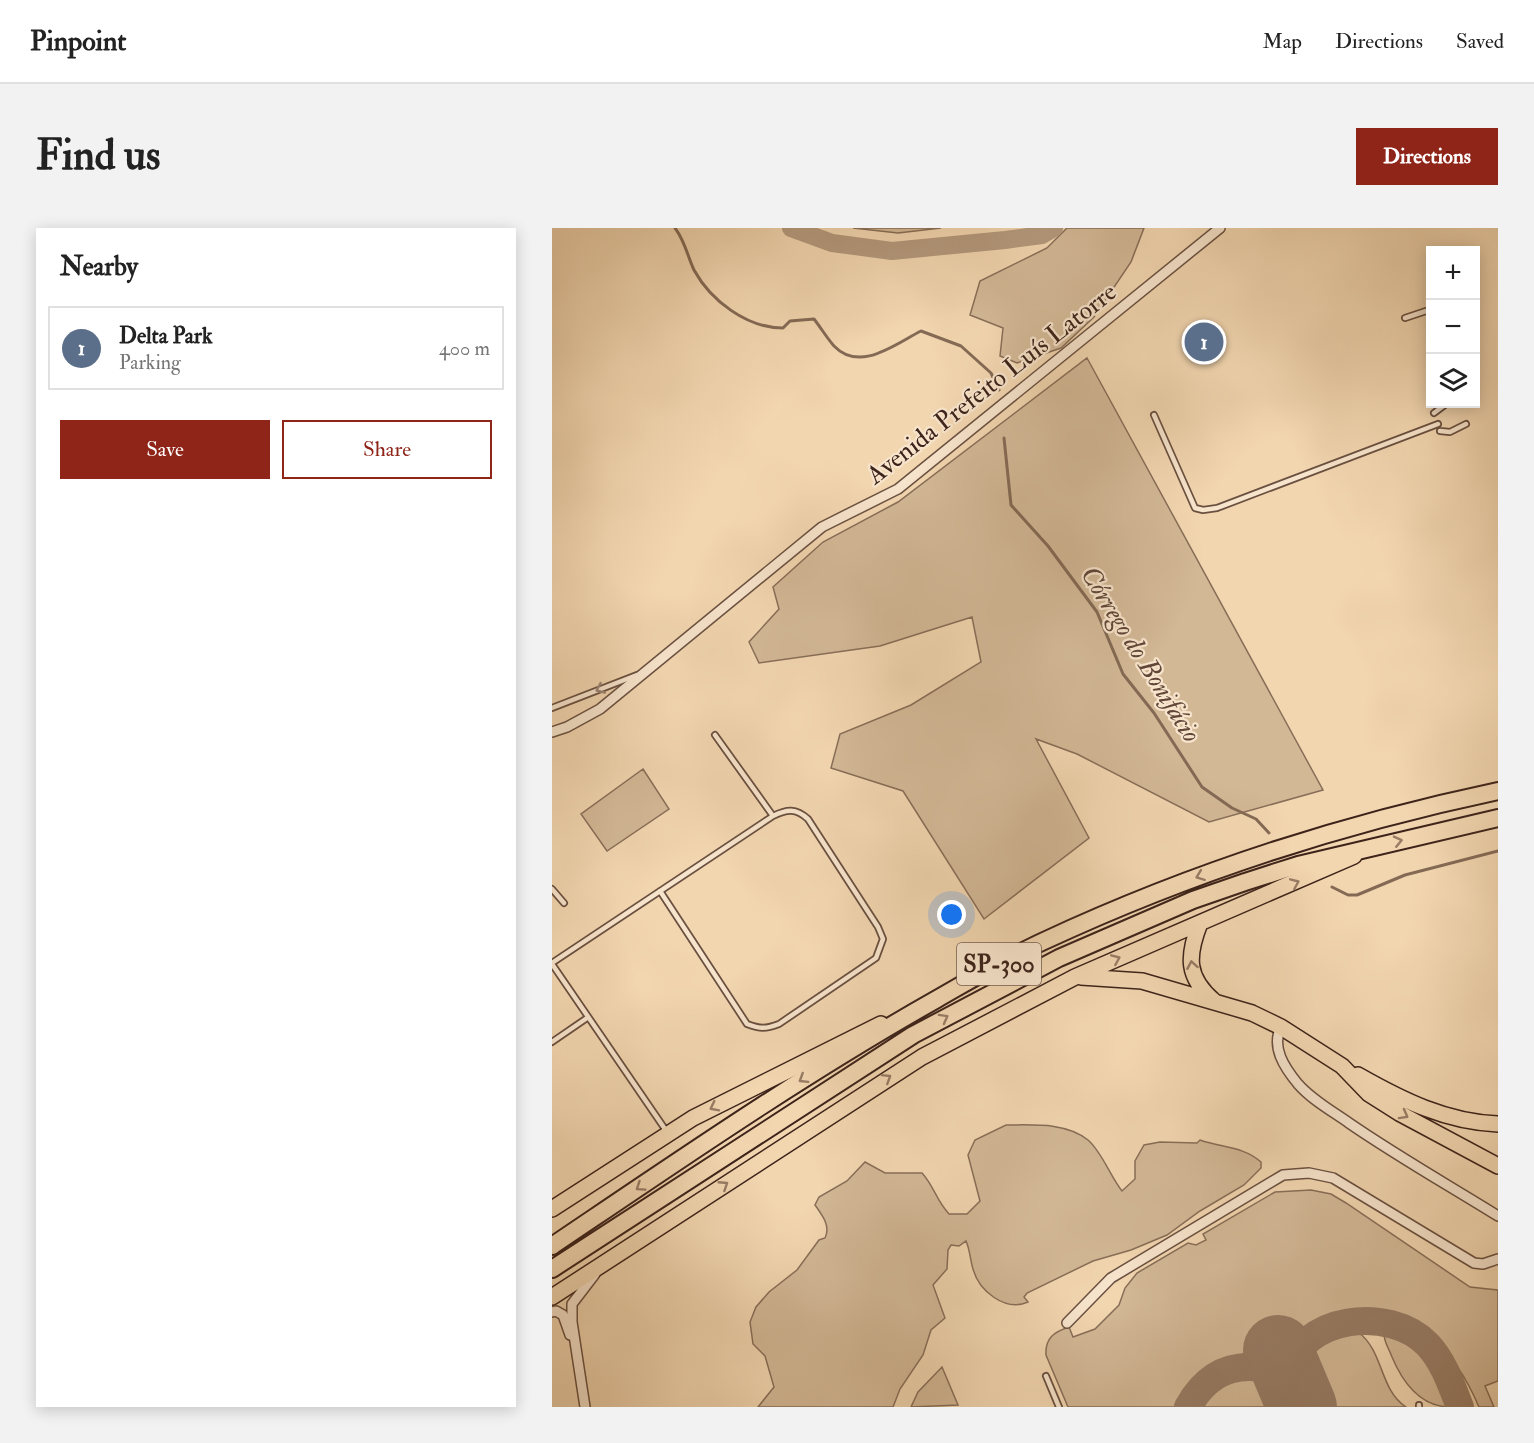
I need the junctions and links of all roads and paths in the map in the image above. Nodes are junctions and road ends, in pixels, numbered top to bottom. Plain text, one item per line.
1 (1220, 228) edge
2 (1426, 311) edge
3 (1405, 318) dead end
4 (1440, 408) edge
5 (1434, 412) dead end
6 (1154, 415) dead end
7 (1438, 424) dead end
8 (1466, 424) dead end
9 (1440, 431) dead end
10 (648, 671) junction
11 (552, 708) edge
12 (552, 732) edge
13 (715, 735) dead end
14 (1498, 782) edge
15 (1498, 791) edge
16 (773, 816) junction
17 (1498, 818) edge
18 (1370, 848) junction
19 (1226, 866) junction
20 (552, 889) edge
21 (660, 891) junction
22 (564, 903) dead end
23 (1200, 923) junction
24 (552, 964) edge
25 (1075, 977) junction
26 (954, 989) junction
27 (1214, 1001) junction
28 (587, 1018) junction
29 (1281, 1027) junction
30 (552, 1042) edge
31 (1342, 1066) junction
32 (1498, 1124) edge
33 (668, 1132) junction
34 (1498, 1166) edge
35 (552, 1209) edge
36 (1498, 1216) edge
37 (552, 1246) edge
38 (1498, 1260) edge
39 (604, 1263) junction
40 (552, 1269) edge
41 (552, 1297) edge
42 (552, 1312) edge
43 (1066, 1323) dead end
44 (576, 1351) junction
45 (1046, 1376) dead end
46 (585, 1407) edge
47 (1059, 1407) edge

1 - 10 street, Avenida Prefeito Luís Latorre
2 - 3 lane
4 - 5 lane
6 - 7 lane
8 - 9 lane
10 -> 11 lane
10 - 12 street, Avenida Prefeito Luís Latorre
13 - 16 lane
14 - 19 highway
15 - 19 highway, SP-300
16 - 21 lane
16 - 21 lane
18 -> 17 highway, SP-300
23 -> 18 main road
40 -> 18 highway, SP-300
19 -> 26 highway, SP-300
20 - 22 lane
21 - 24 lane
25 -> 23 main road
27 -> 23 main road
24 - 28 lane
25 - 27 main road
39 -> 25 main road
26 -> 33 main road
26 -> 37 highway, SP-300
27 - 29 main road
28 - 30 lane
28 - 33 lane
29 - 31 main road
29 - 36 street
31 - 32 main road
31 -> 34 main road
33 - 35 main road
38 - 43 street
39 - 41 main road
39 - 44 street
42 - 44 street
44 - 46 street
45 - 47 lane

